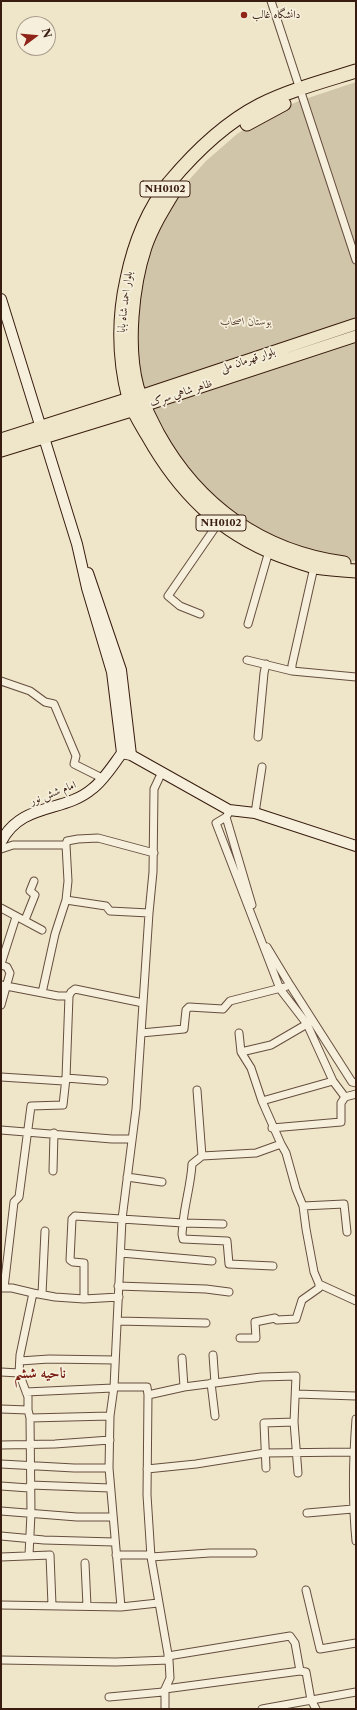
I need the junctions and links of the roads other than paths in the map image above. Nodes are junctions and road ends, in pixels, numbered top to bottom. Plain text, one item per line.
1 (271, 1) edge
2 (356, 71) edge
3 (356, 80) edge
4 (301, 93) junction
5 (356, 260) edge
6 (1, 299) edge
7 (356, 324) edge
8 (356, 336) edge
9 (136, 402) junction
10 (43, 432) junction
11 (1, 440) edge
12 (1, 450) edge
13 (219, 522) junction
14 (269, 551) junction
15 (356, 563) edge
16 (314, 567) junction
17 (356, 571) edge
18 (200, 614) dead end
19 (248, 624) dead end
20 (247, 660) dead end
21 (266, 664) junction
22 (292, 671) junction
23 (356, 677) edge
24 (1, 681) edge
25 (258, 737) dead end
26 (127, 754) junction
27 (262, 767) dead end
28 (162, 772) junction
29 (102, 778) junction
30 (228, 813) junction
31 (255, 813) junction
32 (1, 842) edge
33 (66, 845) junction
34 (356, 846) edge
35 (1, 849) edge
36 (154, 853) junction
37 (34, 881) dead end
38 (66, 900) junction
39 (1, 908) edge
40 (149, 913) junction
41 (16, 917) junction
42 (25, 920) junction
43 (42, 930) dead end
44 (1, 964) edge
45 (290, 985) junction
46 (3, 986) edge
47 (280, 989) junction
48 (42, 993) junction
49 (69, 996) junction
50 (143, 1003) junction
51 (1, 1005) edge
52 (307, 1024) junction
53 (141, 1033) junction
54 (238, 1033) dead end
55 (241, 1052) junction
56 (1, 1077) edge
57 (66, 1078) junction
58 (104, 1081) dead end
59 (333, 1081) junction
60 (356, 1083) edge
61 (197, 1090) dead end
62 (356, 1094) edge
63 (345, 1097) junction
64 (262, 1101) junction
65 (272, 1128) junction
66 (1, 1130) edge
67 (28, 1132) junction
68 (54, 1133) junction
69 (132, 1139) junction
70 (281, 1144) junction
71 (202, 1156) junction
72 (53, 1171) dead end
73 (127, 1177) junction
74 (162, 1182) dead end
75 (303, 1206) junction
76 (122, 1219) junction
77 (183, 1223) junction
78 (223, 1224) dead end
79 (45, 1231) dead end
80 (347, 1232) dead end
81 (121, 1253) junction
82 (212, 1262) dead end
83 (273, 1266) dead end
84 (319, 1284) junction
85 (118, 1286) junction
86 (3, 1288) edge
87 (229, 1292) dead end
88 (32, 1293) junction
89 (42, 1294) junction
90 (119, 1297) junction
91 (84, 1298) junction
92 (356, 1301) edge
93 (118, 1320) junction
94 (206, 1323) dead end
95 (240, 1338) dead end
96 (213, 1355) dead end
97 (182, 1358) dead end
98 (115, 1360) junction
99 (20, 1361) junction
100 (1, 1372) edge
101 (19, 1373) junction
102 (213, 1383) junction
103 (114, 1387) junction
104 (184, 1388) junction
105 (26, 1392) junction
106 (296, 1394) junction
107 (148, 1396) junction
108 (356, 1396) edge
109 (1, 1409) edge
110 (28, 1410) junction
111 (110, 1416) junction
112 (215, 1416) dead end
113 (30, 1418) junction
114 (356, 1419) edge
115 (294, 1422) junction
116 (110, 1440) junction
117 (1, 1445) edge
118 (30, 1445) junction
119 (296, 1452) junction
120 (353, 1452) junction
121 (265, 1453) junction
122 (1, 1464) edge
123 (30, 1465) junction
124 (109, 1468) junction
125 (266, 1468) dead end
126 (147, 1469) junction
127 (298, 1473) dead end
128 (30, 1485) junction
129 (1, 1486) edge
130 (110, 1488) junction
131 (353, 1509) junction
132 (1, 1511) edge
133 (31, 1513) junction
134 (307, 1513) dead end
135 (112, 1517) junction
136 (1, 1536) edge
137 (29, 1538) junction
138 (356, 1541) edge
139 (114, 1542) junction
140 (253, 1553) dead end
141 (29, 1555) junction
142 (116, 1555) junction
143 (151, 1556) junction
144 (1, 1557) edge
145 (85, 1563) dead end
146 (306, 1590) dead end
147 (158, 1603) junction
148 (1, 1605) edge
149 (52, 1605) junction
150 (87, 1606) junction
151 (121, 1607) junction
152 (356, 1643) edge
153 (168, 1658) junction
154 (1, 1660) edge
155 (300, 1671) junction
156 (165, 1689) junction
157 (356, 1692) edge
158 (109, 1697) dead end
159 (312, 1700) junction
160 (165, 1709) edge
161 (262, 1709) edge
162 (316, 1709) edge

1 - 4 street
2 - 4 highway, بلوار احمد شاه بابا / NH0102
3 - 4 highway, بلوار احمد شاه بابا / NH0102
4 - 5 street
4 - 9 highway, بلوار احمد شاه بابا / NH0102
6 - 10 street
7 - 9 main road, بلوار قهرمان ملی
8 - 9 main road, ظاهر شاهي سړک
9 - 10 highway, ظاهر شاهي سړک
9 - 13 highway, بلوار احمد شاه بابا / NH0102
9 - 15 highway, بلوار احمد شاه بابا / NH0102
10 - 11 highway, ظاهر شاهي سړک
10 - 12 highway, ظاهر شاهي سړک
10 - 26 street
13 - 14 highway, بلوار احمد شاه بابا / NH0102
13 - 18 street
14 - 16 highway, بلوار احمد شاه بابا / NH0102
14 - 19 street
16 - 17 highway, بلوار احمد شاه بابا / NH0102
16 - 22 street
20 - 21 street
21 - 22 street
21 - 25 street
22 - 23 street
24 - 29 street
26 - 28 street
26 - 29 street, امام شش نور
27 - 31 street
28 - 30 street
28 - 36 street
29 - 32 street, امام شش نور
30 - 31 street
30 - 45 street
30 - 47 street
31 - 34 street
33 - 35 street
33 - 36 street
33 - 38 street
36 - 40 street
37 - 42 street
38 - 40 street
38 - 48 street
39 - 41 street
40 - 50 street
41 - 42 street
41 - 44 street
42 - 43 street
44 - 46 street
45 - 47 street
45 - 60 street
46 - 48 street
46 - 51 street
47 - 52 street
47 - 53 street
48 - 49 street
49 - 50 street
49 - 57 street
50 - 53 street
52 - 55 street
52 - 59 street
53 - 69 street
54 - 55 street
55 - 64 street
56 - 57 street
57 - 58 street
57 - 67 street
59 - 63 street
59 - 64 street
61 - 71 street
62 - 63 street
63 - 65 street
64 - 65 street
65 - 70 street
66 - 67 street
67 - 68 street
67 - 86 street
68 - 69 street
68 - 72 street
69 - 73 street
70 - 71 street
70 - 75 street
71 - 77 street
73 - 74 street
73 - 76 street
75 - 80 street
75 - 84 street
76 - 77 street
76 - 81 street
76 - 91 street
77 - 78 street
77 - 83 street
79 - 89 street
81 - 82 street
81 - 85 street
84 - 92 street
84 - 95 street
85 - 87 street
85 - 90 street
86 - 88 street
88 - 89 street
88 - 99 street
89 - 91 street
90 - 91 street
90 - 93 street
93 - 94 street
93 - 98 street
96 - 102 street
97 - 104 street
98 - 99 street
98 - 103 street
99 - 101 street
100 - 101 street
101 - 105 street
102 - 104 street
102 - 106 street
102 - 112 street
103 - 105 street
103 - 107 street
103 - 111 street
104 - 107 street
105 - 110 street
106 - 108 street
106 - 115 street
107 - 126 street
109 - 110 street
110 - 113 street
111 - 113 street
111 - 116 street
113 - 118 street
114 - 120 street
115 - 119 street
115 - 121 street
116 - 118 street
116 - 124 street
117 - 118 street
118 - 123 street
119 - 120 street
119 - 121 street
119 - 127 street
120 - 131 street
121 - 125 street
121 - 126 street
122 - 123 street
123 - 124 street
123 - 128 street
124 - 130 street
126 - 143 street
128 - 129 street
128 - 130 street
128 - 133 street
130 - 135 street
131 - 134 street
131 - 138 street
132 - 133 street
133 - 135 street
133 - 137 street
135 - 139 street
136 - 137 street
137 - 139 street
137 - 141 street
139 - 142 street
140 - 143 street
141 - 144 street
141 - 149 street
142 - 143 street
142 - 151 street
143 - 147 street
145 - 150 street
146 - 152 street
147 - 151 street
147 - 153 street
148 - 149 street
149 - 150 street
150 - 151 street
153 - 154 street
153 - 155 street
153 - 156 street
155 - 156 street
155 - 159 street
156 - 158 street
156 - 160 street
157 - 159 street
159 - 161 street
159 - 162 street

